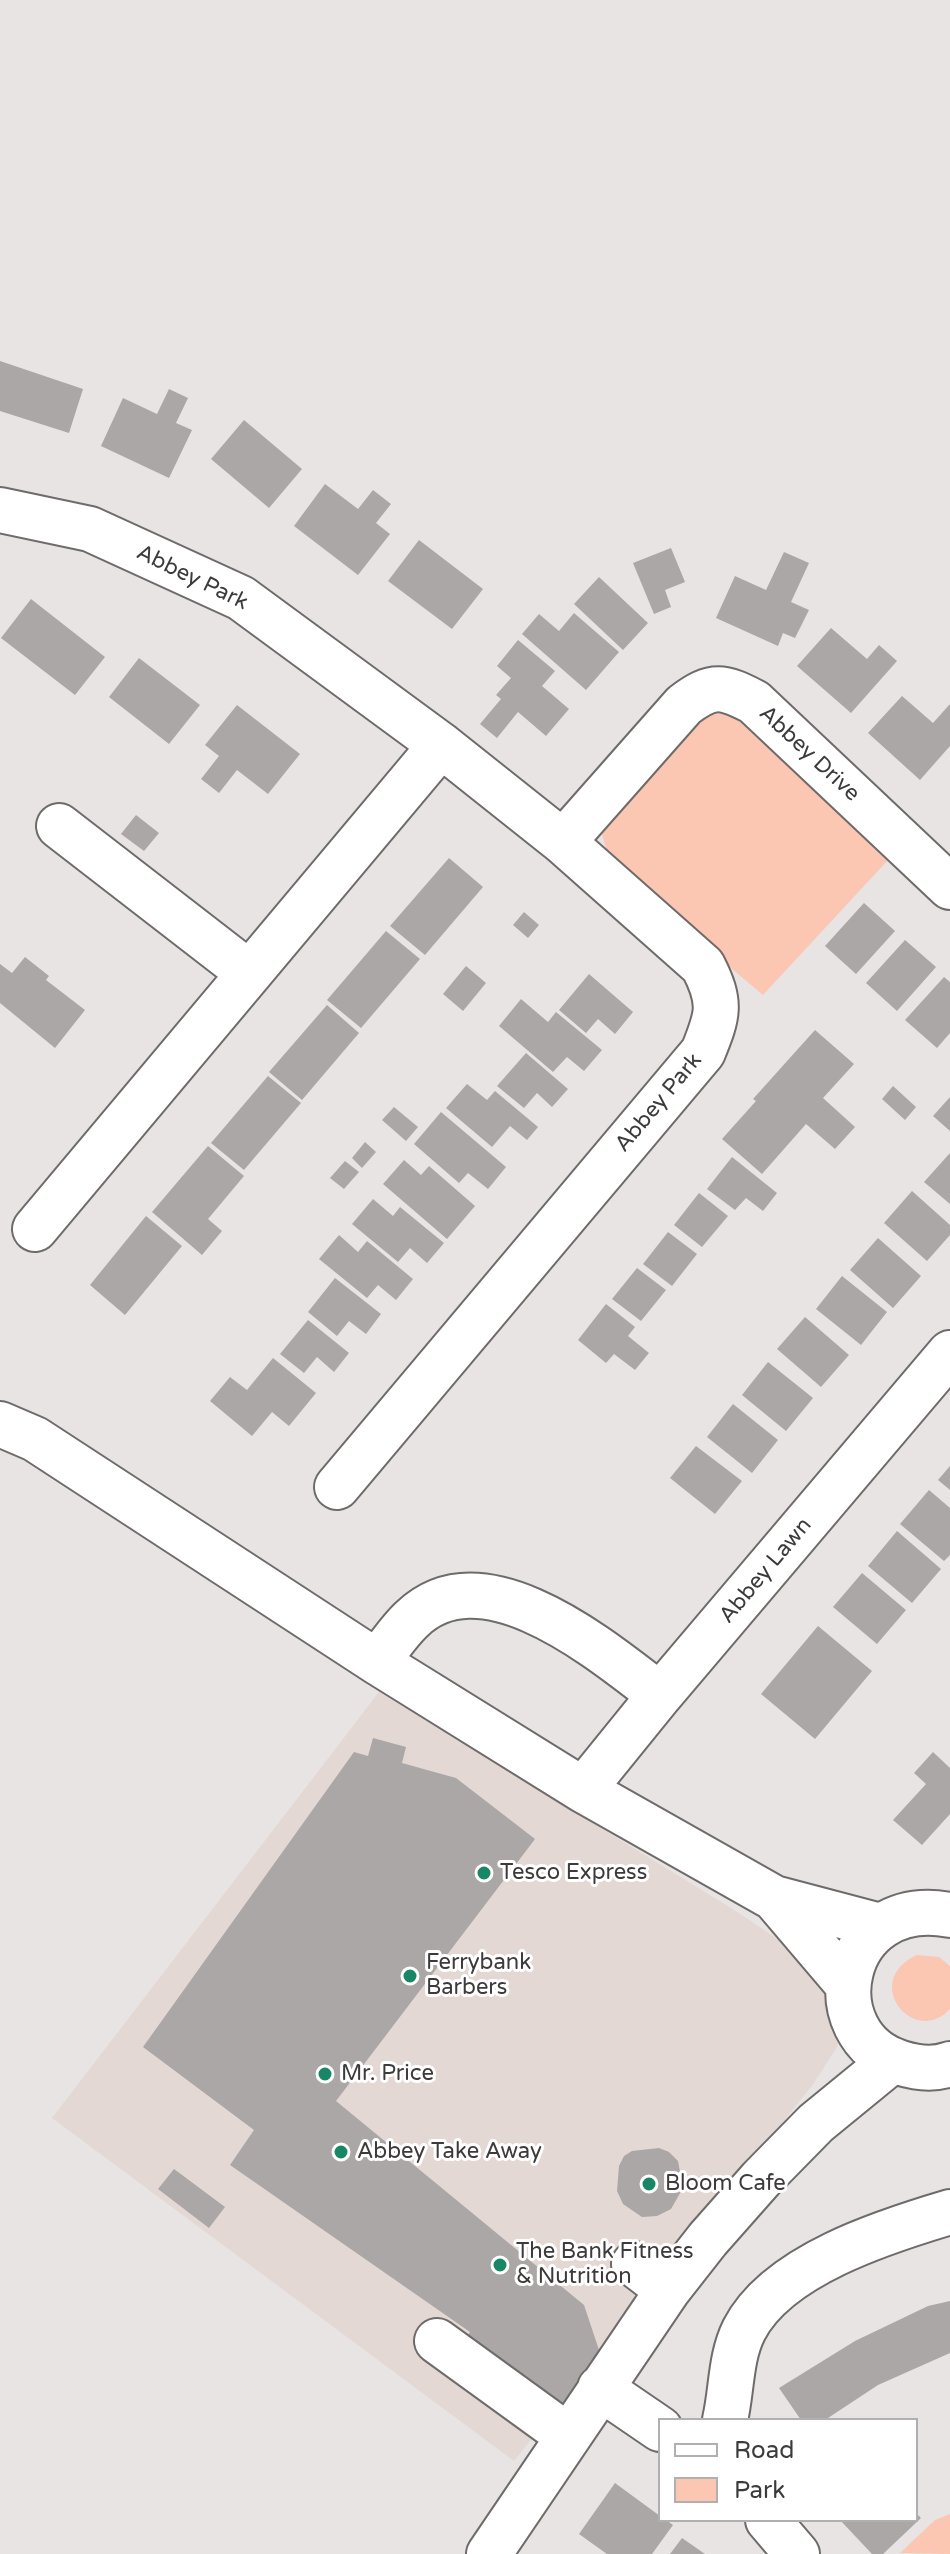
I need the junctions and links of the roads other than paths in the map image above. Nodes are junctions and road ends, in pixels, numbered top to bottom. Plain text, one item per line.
1 (0, 510) edge
2 (441, 745) junction
3 (59, 826) dead end
4 (563, 842) junction
5 (950, 887) edge
6 (249, 973) junction
7 (35, 1229) dead end
8 (950, 1353) edge
9 (0, 1424) edge
10 (337, 1487) dead end
11 (377, 1662) junction
12 (660, 1695) junction
13 (583, 1790) junction
14 (774, 1898) junction
15 (950, 1915) edge
16 (880, 1926) junction
17 (848, 1985) junction
18 (877, 2047) junction
19 (950, 2064) edge
20 (950, 2212) edge
21 (634, 2264) dead end
22 (668, 2290) junction
23 (437, 2341) dead end
24 (600, 2388) junction
25 (725, 2418) edge
26 (658, 2428) edge
27 (568, 2436) junction
28 (770, 2522) edge
29 (489, 2554) edge
30 (797, 2554) edge

1 - 2 street, Abbey Park
2 - 4 street, Abbey Park
2 - 6 street
3 - 6 street
4 - 5 street, Abbey Drive
4 - 10 street, Abbey Park
6 - 7 street
8 - 12 street, Abbey Lawn
9 - 11 street
11 - 12 street
11 - 13 street
12 - 13 street, Abbey Lawn
13 - 14 street
14 - 16 street
14 - 17 street
15 - 16 street
16 - 17 street
17 - 18 street
18 - 19 street
18 - 22 street
20 - 25 street
21 - 22 street
22 - 24 street
23 - 27 street
24 - 26 street
24 - 27 street
27 - 29 street
28 - 30 street

